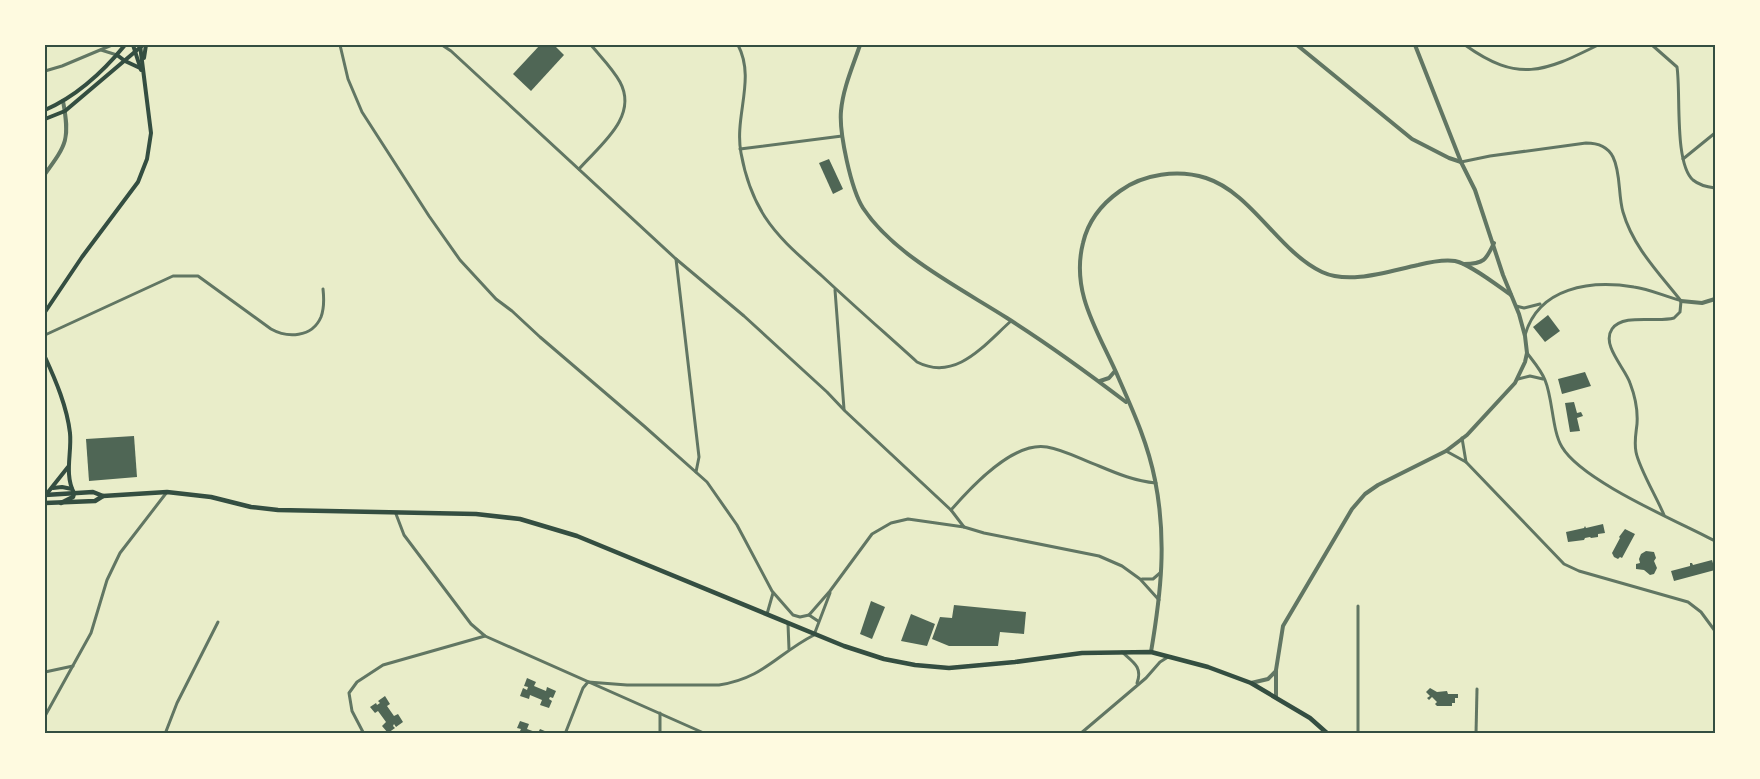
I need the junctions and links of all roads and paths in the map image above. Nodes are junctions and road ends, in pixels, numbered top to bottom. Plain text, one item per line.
1 (112, 45) edge
2 (125, 45) edge
3 (133, 45) edge
4 (340, 45) edge
5 (442, 45) edge
6 (591, 45) edge
7 (738, 45) edge
8 (860, 45) edge
9 (1297, 45) edge
10 (1415, 45) edge
11 (1465, 45) edge
12 (1598, 45) edge
13 (1652, 45) edge
14 (142, 46) edge
15 (100, 49) junction
16 (135, 52) junction
17 (117, 55) junction
18 (125, 62) junction
19 (141, 66) junction
20 (45, 71) edge
21 (63, 101) junction
22 (45, 110) edge
23 (65, 111) junction
24 (45, 119) edge
25 (1715, 133) edge
26 (842, 136) junction
27 (740, 149) junction
28 (1683, 159) junction
29 (1461, 162) junction
30 (579, 169) junction
31 (45, 174) edge
32 (1715, 188) edge
33 (1494, 243) junction
34 (676, 259) junction
35 (1464, 264) junction
36 (835, 288) junction
37 (323, 289) dead end
38 (1511, 294) junction
39 (1715, 299) edge
40 (1681, 301) junction
41 (1542, 304) junction
42 (1516, 306) junction
43 (45, 312) edge
44 (1011, 321) junction
45 (45, 335) edge
46 (1525, 336) junction
47 (1527, 353) junction
48 (45, 357) edge
49 (1115, 371) junction
50 (1545, 379) junction
51 (1516, 380) junction
52 (1099, 381) junction
53 (1128, 403) junction
54 (845, 411) junction
55 (1462, 438) junction
56 (1446, 451) junction
57 (1466, 462) junction
58 (69, 466) junction
59 (696, 472) junction
60 (1155, 483) junction
61 (52, 489) junction
62 (73, 491) junction
63 (167, 492) junction
64 (45, 496) edge
65 (103, 496) junction
66 (45, 503) edge
67 (61, 503) junction
68 (951, 510) junction
69 (396, 514) junction
70 (1665, 515) junction
71 (964, 526) junction
72 (1715, 541) edge
73 (1162, 565) junction
74 (1140, 579) junction
75 (772, 591) junction
76 (830, 591) junction
77 (1160, 602) junction
78 (1358, 606) dead end
79 (767, 614) junction
80 (809, 615) junction
81 (818, 621) junction
82 (218, 622) dead end
83 (788, 623) junction
84 (1715, 631) edge
85 (814, 634) junction
86 (485, 636) junction
87 (789, 649) junction
88 (1121, 651) junction
89 (1151, 652) junction
90 (1168, 657) junction
91 (73, 666) junction
92 (1276, 670) junction
93 (45, 672) edge
94 (588, 682) junction
95 (1251, 683) junction
96 (1135, 686) junction
97 (1477, 689) dead end
98 (1276, 696) junction
99 (660, 713) junction
100 (45, 716) edge
101 (165, 734) edge
102 (364, 734) edge
103 (565, 734) edge
104 (660, 734) edge
105 (706, 734) edge
106 (1080, 734) edge
107 (1328, 734) edge
108 (1358, 734) edge
109 (1476, 734) edge

1 - 15 street
2 - 17 main road
3 - 16 main road
4 - 59 street
5 - 30 street
6 - 30 street
7 - 27 street
8 - 26 street
9 - 29 street
10 - 29 street
11 - 12 street
13 - 28 street
14 - 16 main road
14 - 19 main road
15 - 17 street
15 - 20 street
16 - 18 main road
16 - 19 main road
17 - 18 main road
17 - 21 main road
18 - 19 main road
18 - 23 main road
19 - 43 main road
21 - 22 main road
21 - 23 street
23 - 24 main road
23 - 31 street
25 - 28 street
26 - 27 street
26 - 44 street
27 - 36 street
28 - 32 street
29 - 33 street
29 - 40 street
30 - 34 street
33 - 35 street
33 - 38 street
34 - 54 street
34 - 59 street
35 - 38 street
35 - 49 street
36 - 44 street
36 - 54 street
37 - 45 street
38 - 42 street
39 - 40 street
40 - 41 street
40 - 70 street
41 - 42 street
41 - 46 street
42 - 46 street
44 - 52 street
46 - 47 street
47 - 50 street
47 - 51 street
48 - 58 main road
49 - 52 street
49 - 53 street
50 - 51 street
50 - 70 street
51 - 55 street
52 - 53 street
53 - 60 street
54 - 68 street
55 - 56 street
55 - 57 street
56 - 57 street
56 - 92 street
57 - 84 street
58 - 61 main road
58 - 62 main road
59 - 75 street
60 - 68 street
60 - 73 street
61 - 62 main road
61 - 64 main road
62 - 64 main road
62 - 65 main road
62 - 67 main road
63 - 65 main road
63 - 69 main road
63 - 91 street
65 - 67 main road
66 - 67 main road
68 - 71 street
69 - 79 main road
69 - 86 street
70 - 72 street
71 - 74 street
71 - 76 street
73 - 74 street
73 - 77 street
74 - 77 street
75 - 79 street
75 - 80 street
76 - 80 street
76 - 81 street
77 - 89 street
78 - 108 street
79 - 83 main road
80 - 81 street
81 - 85 street
82 - 101 street
83 - 85 main road
83 - 87 street
85 - 87 street
85 - 88 main road
86 - 94 street
86 - 102 street
87 - 94 street
88 - 89 main road
88 - 96 street
89 - 90 main road
90 - 95 main road
90 - 96 street
91 - 93 street
91 - 100 street
92 - 95 street
92 - 98 street
94 - 99 street
94 - 103 street
95 - 98 main road
96 - 106 street
97 - 109 street
98 - 107 main road
99 - 104 street
99 - 105 street

